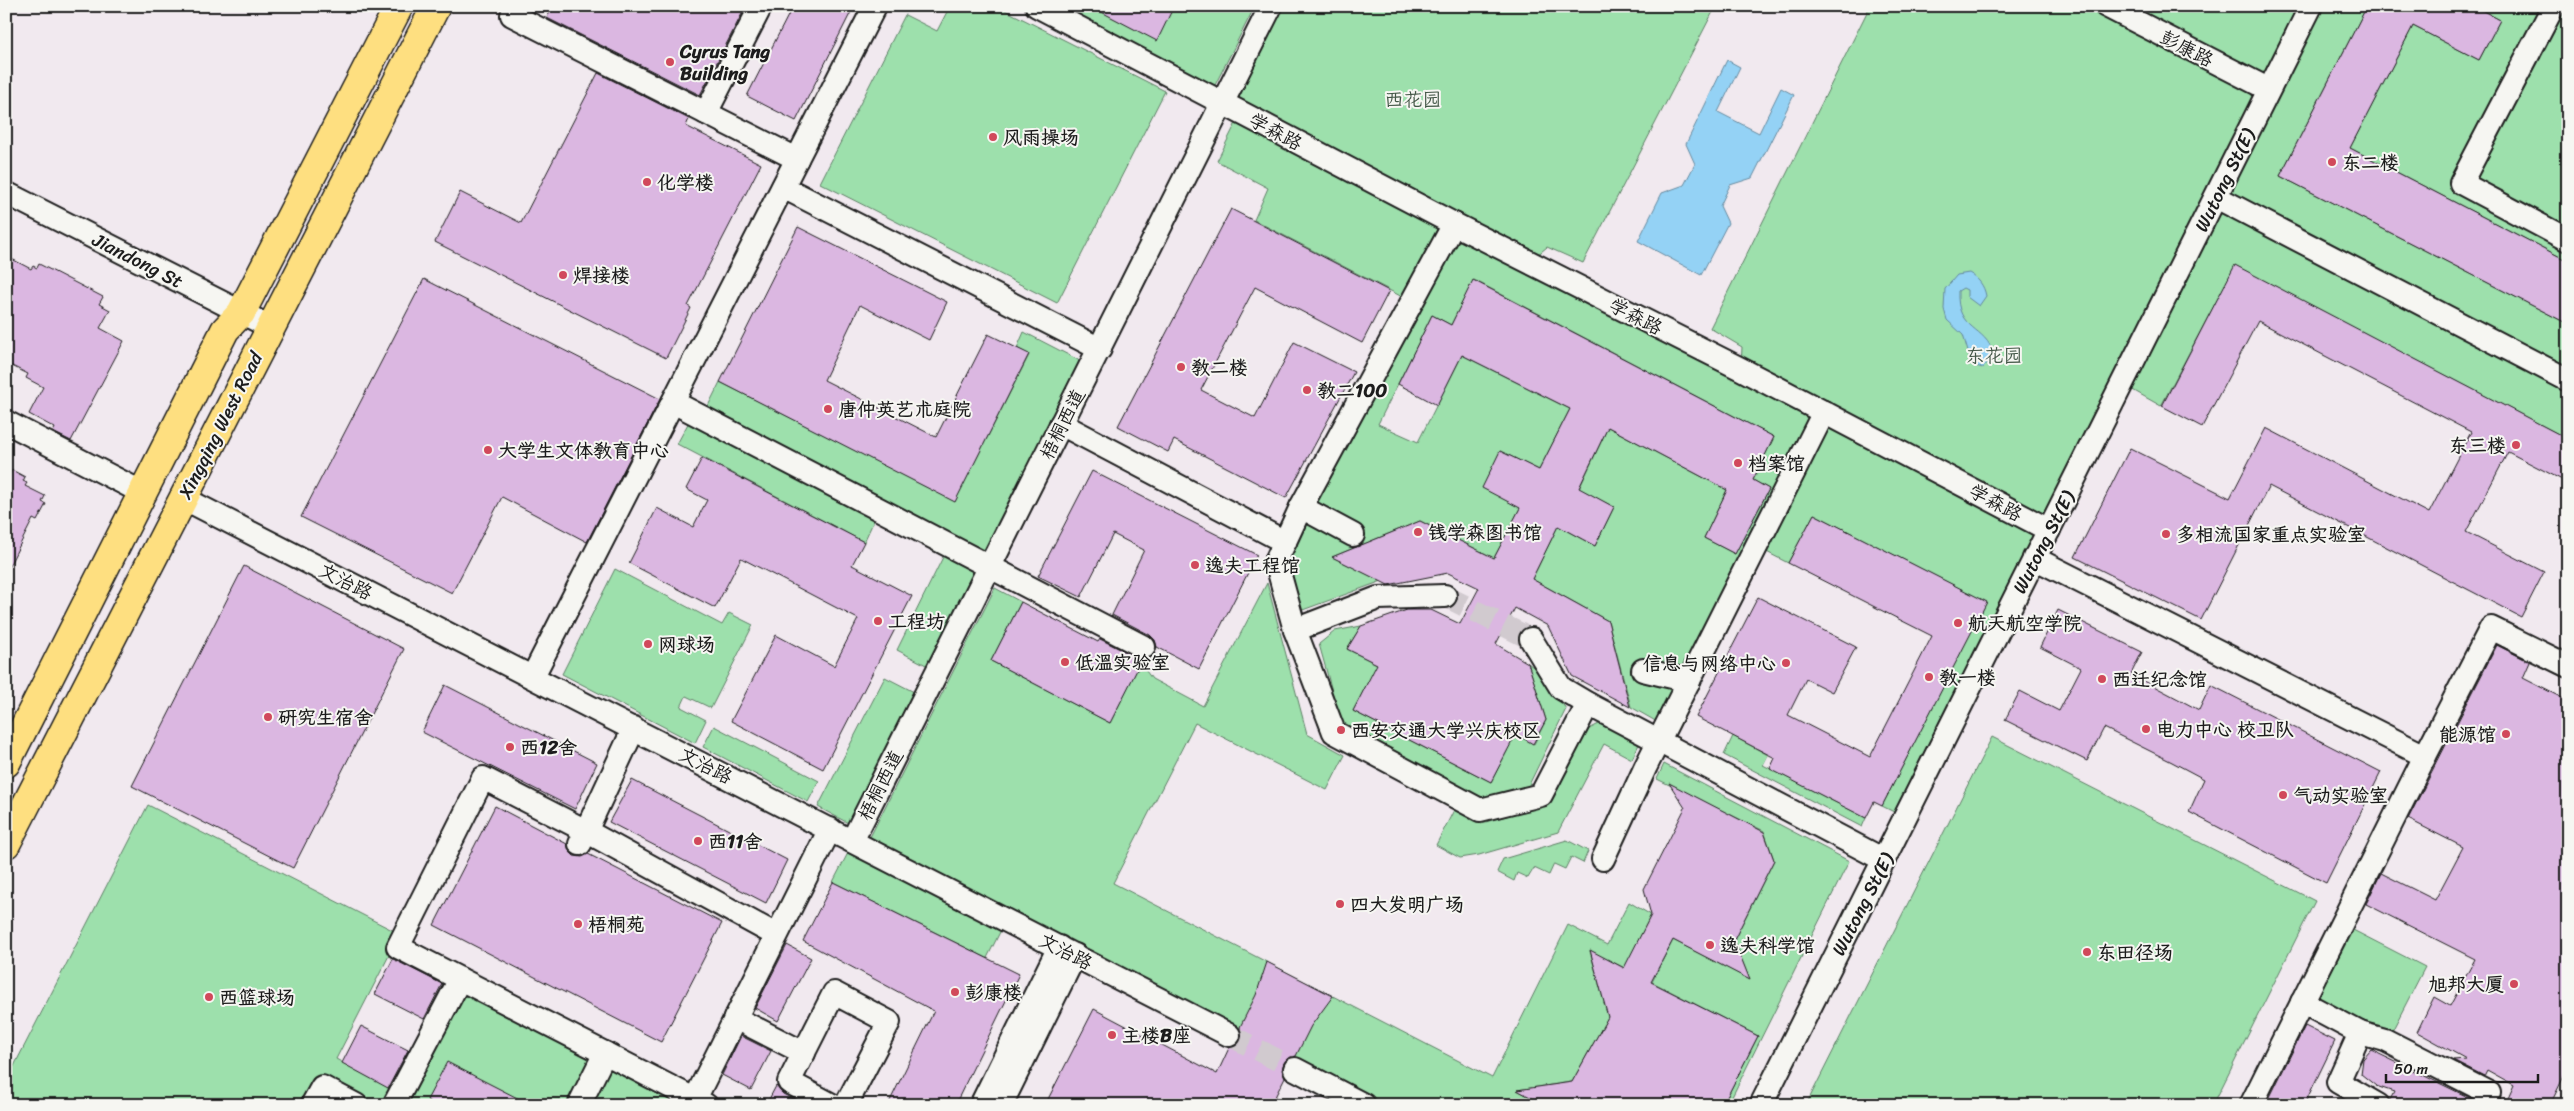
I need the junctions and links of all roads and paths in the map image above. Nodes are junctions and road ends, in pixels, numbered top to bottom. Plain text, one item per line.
1 (399, 6) edge
2 (436, 6) edge
3 (516, 6) edge
4 (761, 6) edge
5 (876, 6) edge
6 (1037, 6) edge
7 (1271, 6) edge
8 (2106, 6) edge
9 (2306, 8) edge
10 (2557, 9) edge
11 (2268, 89) junction
12 (1224, 103) junction
13 (706, 113) junction
14 (797, 159) junction
15 (783, 186) junction
16 (6, 193) edge
17 (2216, 196) junction
18 (1454, 224) junction
19 (2568, 240) edge
20 (241, 313) junction
21 (270, 327) junction
22 (1100, 349) junction
23 (2568, 380) edge
24 (674, 402) junction
25 (1824, 412) junction
26 (6, 422) edge
27 (1061, 424) junction
28 (143, 493) junction
29 (184, 498) junction
30 (1301, 507) junction
31 (2049, 530) junction
32 (1353, 535) dead end
33 (1285, 542) junction
34 (2034, 558) junction
35 (990, 566) junction
36 (1445, 596) tunnel mouth
37 (1296, 630) junction
38 (1531, 640) tunnel mouth
39 (1144, 647) dead end
40 (2568, 666) edge
41 (1644, 670) dead end
42 (533, 676) junction
43 (1689, 681) junction
44 (1588, 704) junction
45 (634, 728) junction
46 (1659, 741) junction
47 (2425, 756) junction
48 (6, 763) edge
49 (830, 829) junction
50 (583, 838) junction
51 (852, 840) junction
52 (6, 844) edge
53 (1603, 859) dead end
54 (1884, 860) junction
55 (776, 935) junction
56 (1067, 951) junction
57 (460, 979) junction
58 (2302, 1002) junction
59 (735, 1018) junction
60 (2360, 1034) junction
61 (1228, 1035) tunnel mouth
62 (605, 1053) junction
63 (804, 1053) junction
64 (1295, 1069) tunnel mouth
65 (580, 1103) dead end
66 (698, 1103) edge
67 (312, 1105) edge
68 (356, 1105) edge
69 (394, 1105) edge
70 (832, 1105) edge
71 (846, 1105) edge
72 (981, 1105) edge
73 (1001, 1105) edge
74 (1364, 1105) edge
75 (1761, 1105) edge
76 (2251, 1105) edge
77 (2378, 1105) edge
78 (2484, 1105) edge

1 - 20 main road, Xingqing West Road
2 - 21 main road, Xingqing West Road
3 - 13 street
4 - 13 street
5 - 14 street
6 - 12 street, 学森路
7 - 12 street, 梧桐西道
8 - 11 street, 彭康路
9 - 11 street, Wutong St(E)
10 - 19 street
11 - 17 street, Wutong St(E)
12 - 18 street, 学森路
12 - 22 street, 梧桐西道
13 - 14 street
14 - 15 street
15 - 22 street
15 - 24 street
16 - 20 street, Jiandong St
17 - 23 street
17 - 31 street, Wutong St(E)
18 - 25 street, 学森路
18 - 30 street
20 - 21 street, Jiandong St
20 - 28 main road, Xingqing West Road
21 - 29 main road, Xingqing West Road
22 - 27 street, 梧桐西道
24 - 35 street
24 - 42 street
25 - 31 street, 学森路
25 - 43 street
26 - 28 street
27 - 33 street
27 - 35 street, 梧桐西道
28 - 48 main road, Xingqing West Road
29 - 42 street, 文治路
29 - 52 main road, Xingqing West Road
30 - 32 street
30 - 33 street
31 - 34 street, Wutong St(E)
33 - 37 street
34 - 47 street
34 - 54 street, Wutong St(E)
35 - 39 street
35 - 51 street, 梧桐西道
36 - 37 street
37 - 44 street
38 - 44 street
40 - 47 street
41 - 43 street
42 - 45 street, 文治路
43 - 46 street
44 - 46 street
45 - 49 street, 文治路
45 - 50 street
46 - 53 street
46 - 54 street
47 - 58 street
49 - 51 street, 文治路
49 - 55 street
50 - 55 street
50 - 57 street
51 - 56 street, 文治路
54 - 75 street, Wutong St(E)
55 - 59 street
56 - 61 street, 文治路
56 - 72 street
56 - 73 street
57 - 62 street
57 - 69 street
58 - 60 street
58 - 76 street
59 - 63 street
59 - 66 street
60 - 77 street
60 - 78 street
62 - 65 street
62 - 66 street
63 - 70 street
63 - 71 street
64 - 74 street
67 - 68 street

